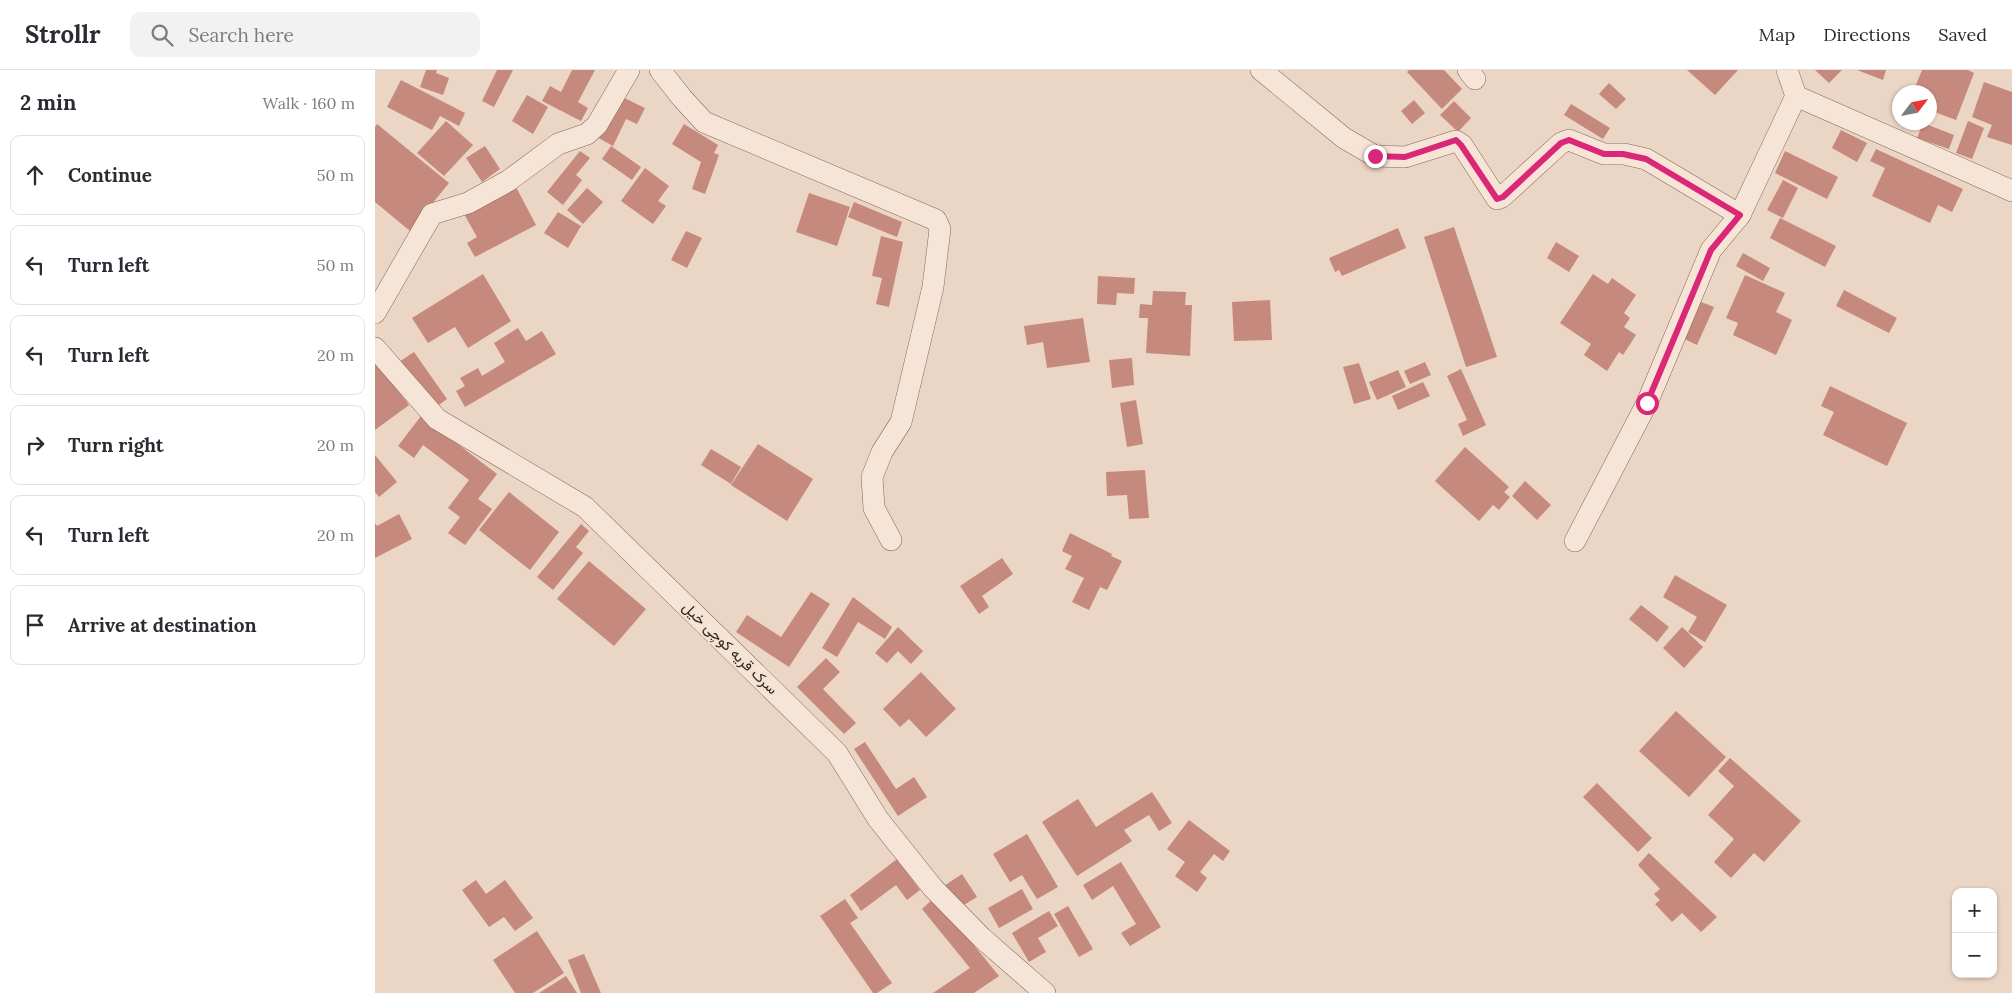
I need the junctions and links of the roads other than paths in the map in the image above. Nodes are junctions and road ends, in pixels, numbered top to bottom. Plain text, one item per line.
1 (629, 70) edge
2 (660, 70) edge
3 (1261, 70) edge
4 (1787, 70) edge
5 (1796, 96) junction
6 (2012, 191) edge
7 (1740, 215) junction
8 (375, 313) edge
9 (375, 348) edge
10 (891, 540) dead end
11 (1575, 541) dead end
12 (1045, 993) edge

1 - 8 street
2 - 10 street
3 - 7 street
4 - 5 street
5 - 6 street
5 - 7 street
7 - 11 street
9 - 12 street, سرک قریه کوچی خیل

